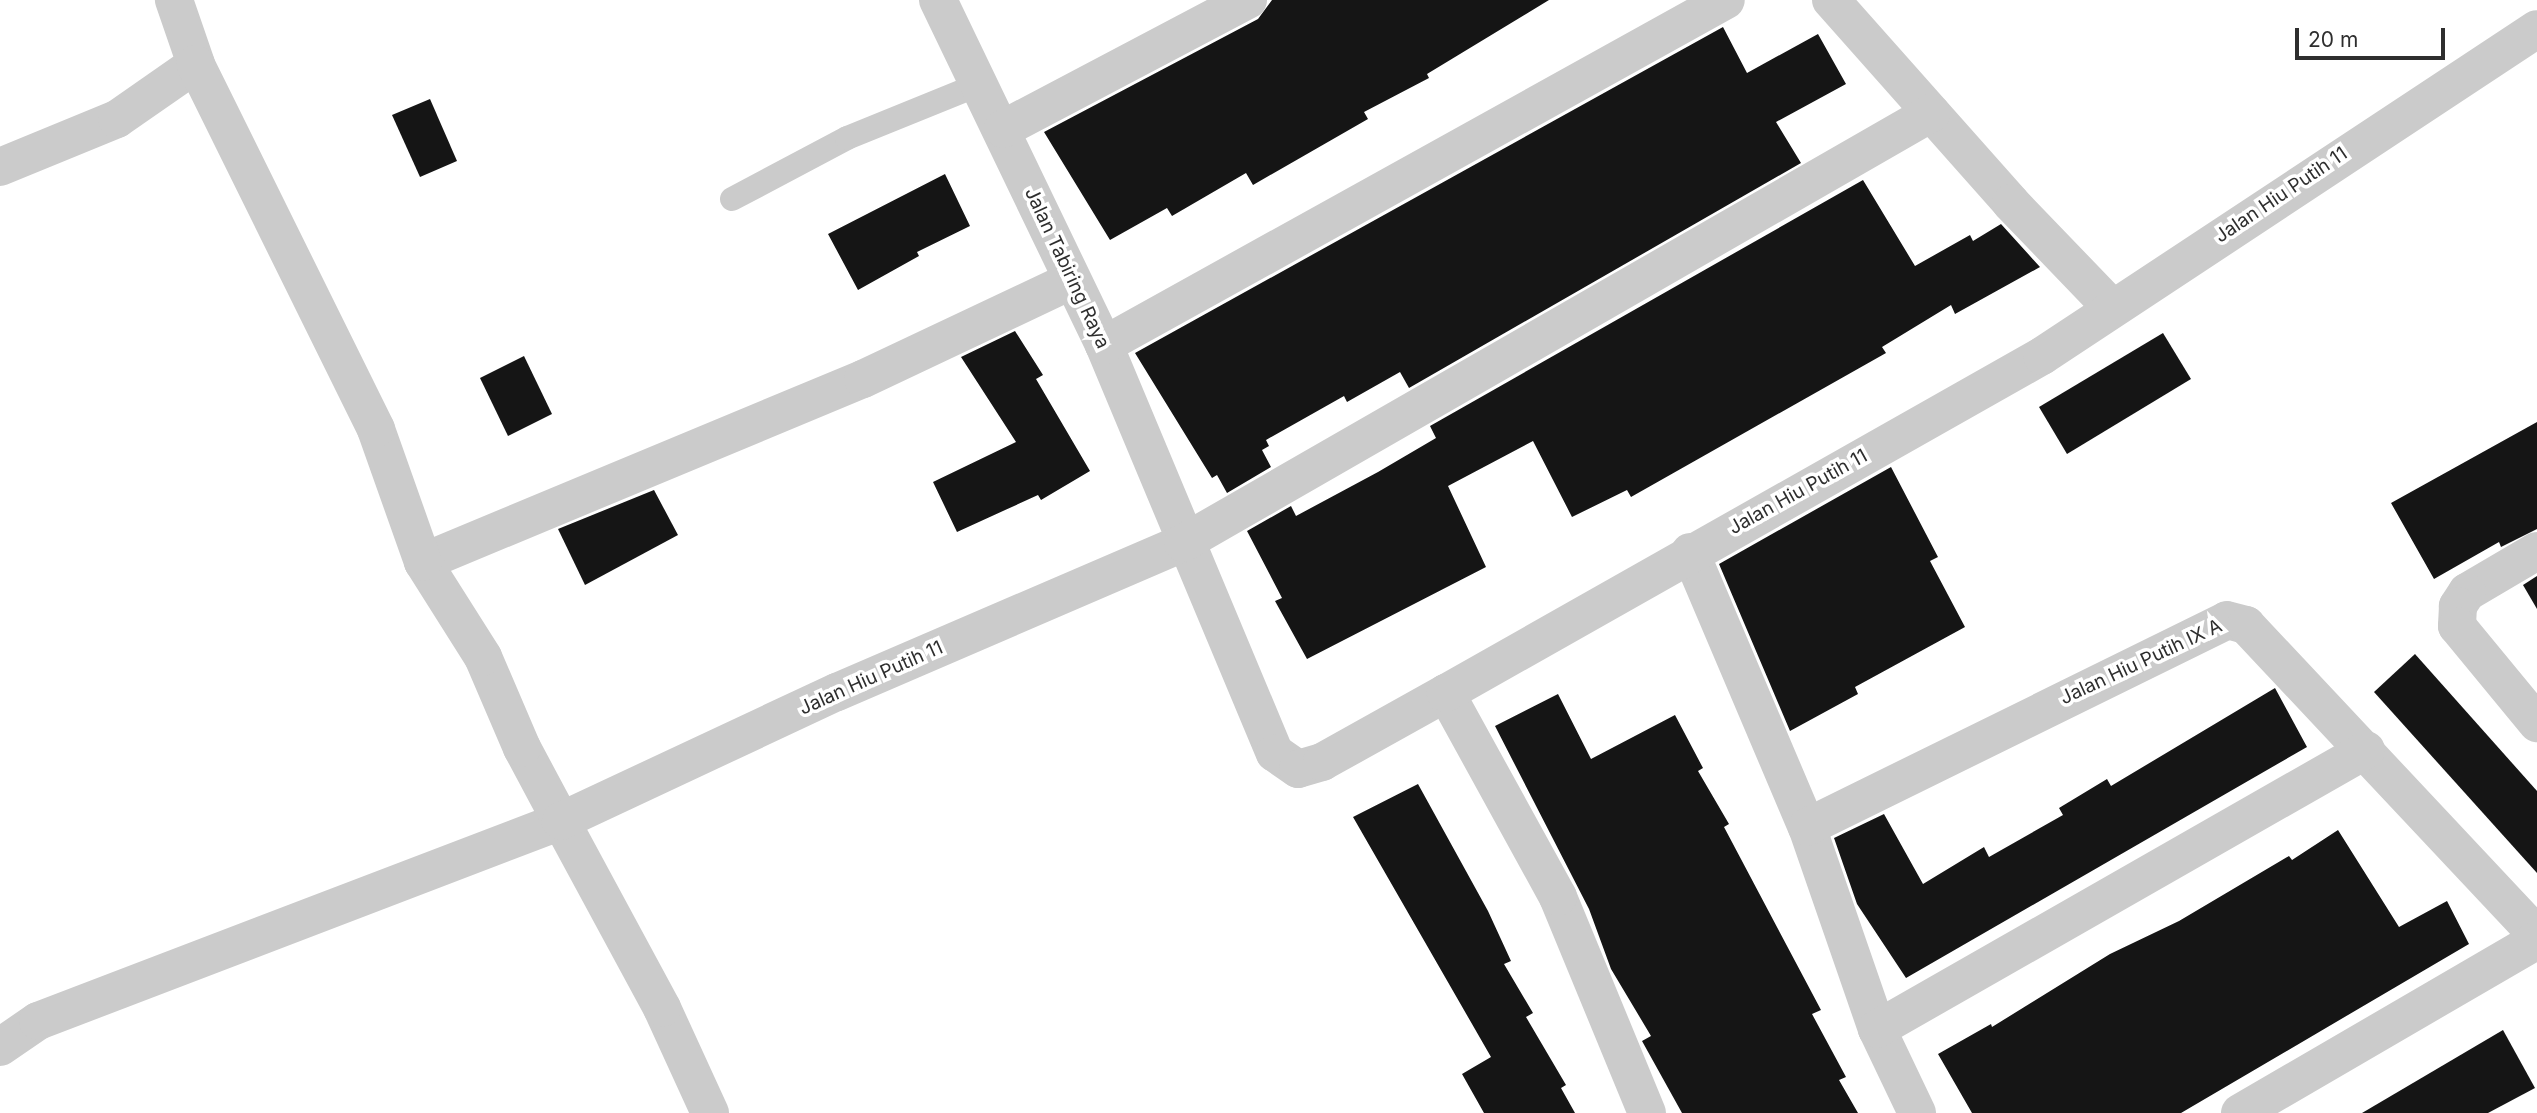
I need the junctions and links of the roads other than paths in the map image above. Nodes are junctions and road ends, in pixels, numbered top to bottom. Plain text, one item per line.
1 (173, 0) edge
2 (938, 0) edge
3 (1248, 0) edge
4 (1726, 0) edge
5 (1831, 0) edge
6 (2537, 29) edge
7 (196, 64) junction
8 (979, 84) junction
9 (1931, 113) junction
10 (1003, 129) junction
11 (0, 166) edge
12 (732, 199) dead end
13 (1070, 281) junction
14 (2112, 308) junction
15 (1104, 345) junction
16 (1183, 543) junction
17 (2537, 551) edge
18 (1690, 552) junction
19 (423, 562) junction
20 (1446, 693) junction
21 (2537, 723) edge
22 (2366, 750) junction
23 (561, 821) junction
24 (1807, 827) junction
25 (2537, 937) edge
26 (1877, 1029) junction
27 (0, 1047) edge
28 (710, 1113) edge
29 (1647, 1113) edge
30 (1917, 1113) edge
31 (2240, 1113) edge

1 - 7 street
2 - 8 street, Jalan Tabiring Raya
3 - 10 street
4 - 15 street
5 - 9 street
6 - 14 street, Jalan Hiu Putih 11
7 - 11 street
7 - 19 street
8 - 10 street, Jalan Tabiring Raya
8 - 12 lane
9 - 14 street
9 - 16 street, Jalan Hiu Putih 11
10 - 13 street, Jalan Tabiring Raya
13 - 15 street, Jalan Tabiring Raya
13 - 19 street
14 - 18 street, Jalan Hiu Putih 11
15 - 16 street, Jalan Tabiring Raya
16 - 20 street, Jalan Tabiring Raya
16 - 23 street, Jalan Hiu Putih 11
17 - 21 street
18 - 20 street, Jalan Hiu Putih 11
18 - 24 street
19 - 23 street
20 - 29 street
22 - 24 street, Jalan Hiu Putih IX A
22 - 25 street, Jalan Hiu Putih IX A
22 - 26 street
23 - 27 street, Jalan Hiu Putih 11
23 - 28 street
24 - 26 street
25 - 31 street
26 - 30 street

